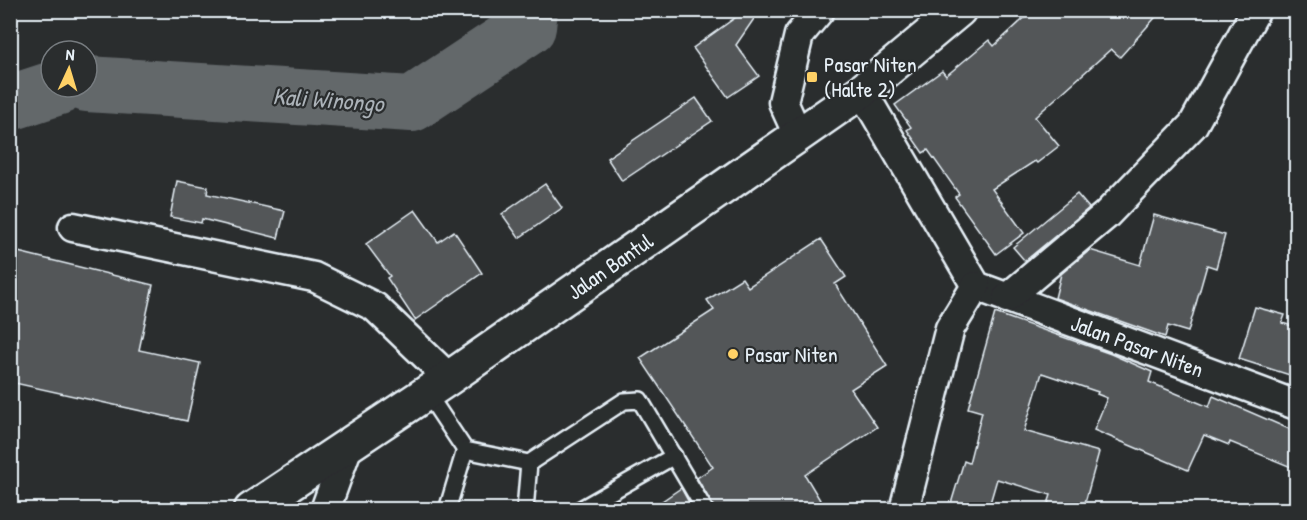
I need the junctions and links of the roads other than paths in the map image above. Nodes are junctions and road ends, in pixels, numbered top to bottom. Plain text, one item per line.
1 (820, 10) edge
2 (959, 10) edge
3 (1256, 10) edge
4 (862, 91) junction
5 (798, 135) junction
6 (73, 227) dead end
7 (976, 286) junction
8 (1007, 298) junction
9 (438, 386) junction
10 (1296, 405) edge
11 (348, 446) junction
12 (465, 450) junction
13 (675, 456) junction
14 (529, 463) junction
15 (251, 510) edge
16 (325, 510) edge
17 (447, 510) edge
18 (525, 510) edge
19 (579, 510) edge
20 (705, 510) edge
21 (904, 510) edge

1 - 5 street
2 - 4 main road, Jalan Bantul
3 - 8 street
4 - 5 main road, Jalan Bantul
4 - 7 street
5 - 9 main road, Jalan Bantul
6 - 9 street
7 - 8 street, Jalan Pasar Niten
7 - 21 street
8 - 10 street, Jalan Pasar Niten
9 - 11 main road, Jalan Bantul
9 - 12 lane
11 - 15 main road, Jalan Bantul
11 - 16 street
12 - 14 lane
12 - 17 lane
13 - 14 lane
13 - 19 lane
13 - 20 lane
14 - 18 lane

